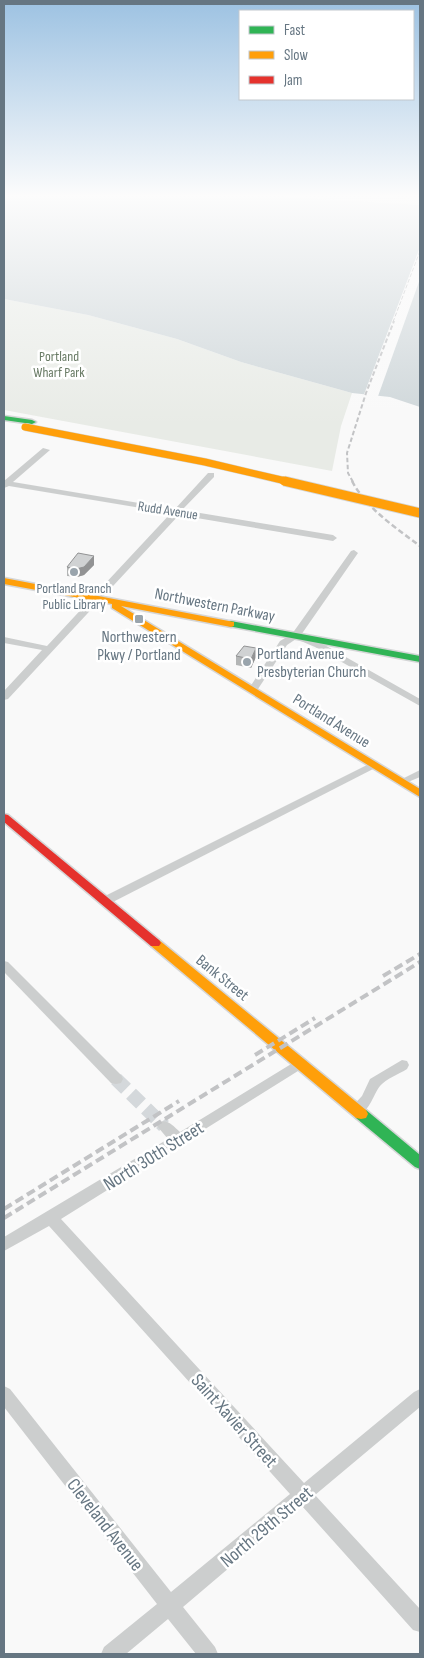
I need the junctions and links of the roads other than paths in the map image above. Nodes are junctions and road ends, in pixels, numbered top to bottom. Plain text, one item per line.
1 (4, 418) edge
2 (4, 424) edge
3 (29, 425) junction
4 (46, 450) dead end
5 (210, 475) dead end
6 (5, 484) edge
7 (420, 504) edge
8 (176, 511) junction
9 (420, 513) edge
10 (333, 538) dead end
11 (354, 553) dead end
12 (4, 581) edge
13 (97, 599) junction
14 (295, 636) junction
15 (4, 640) edge
16 (49, 649) junction
17 (420, 659) edge
18 (253, 690) junction
19 (4, 697) edge
20 (420, 703) edge
21 (373, 765) junction
22 (420, 773) edge
23 (401, 782) junction
24 (420, 794) edge
25 (4, 817) edge
26 (105, 901) junction
27 (4, 965) edge
28 (301, 1062) junction
29 (402, 1065) dead end
30 (116, 1079) tunnel mouth
31 (356, 1110) junction
32 (164, 1126) tunnel mouth
33 (178, 1139) junction
34 (420, 1163) edge
35 (51, 1218) junction
36 (4, 1245) edge
37 (4, 1394) edge
38 (420, 1397) edge
39 (304, 1495) junction
40 (170, 1606) junction
41 (420, 1623) edge
42 (111, 1654) edge
43 (208, 1654) edge

1 - 3 main road
2 - 3 main road
3 - 7 main road
3 - 9 main road, bridge
4 - 6 street
5 - 8 street
6 - 8 street, Rudd Avenue
8 - 10 street, Rudd Avenue
8 - 13 street
11 - 14 street
12 - 13 main road, Northwestern Parkway
13 - 14 main road, Northwestern Parkway
13 - 16 street
13 - 18 main road, Portland Avenue
14 - 17 main road, Northwestern Parkway
14 - 18 street
14 - 20 street
15 - 16 street
16 - 19 street
18 - 21 main road, Portland Avenue
21 - 23 main road, Portland Avenue
21 - 26 street
22 - 23 street
23 - 24 main road, Portland Avenue
25 - 26 main road, Bank Street
26 - 28 main road, Bank Street
27 - 30 street
28 - 31 main road, Bank Street
28 - 33 street, North 30th Street
29 - 31 street
31 - 34 main road, Bank Street
32 - 33 street
33 - 35 street, North 30th Street
35 - 36 street, North 30th Street
35 - 39 street, Saint Xavier Street
37 - 40 street, Cleveland Avenue
38 - 39 street, North 29th Street
39 - 40 street, North 29th Street
39 - 41 street, Saint Xavier Street
40 - 42 street, North 29th Street
40 - 43 street, Cleveland Avenue

